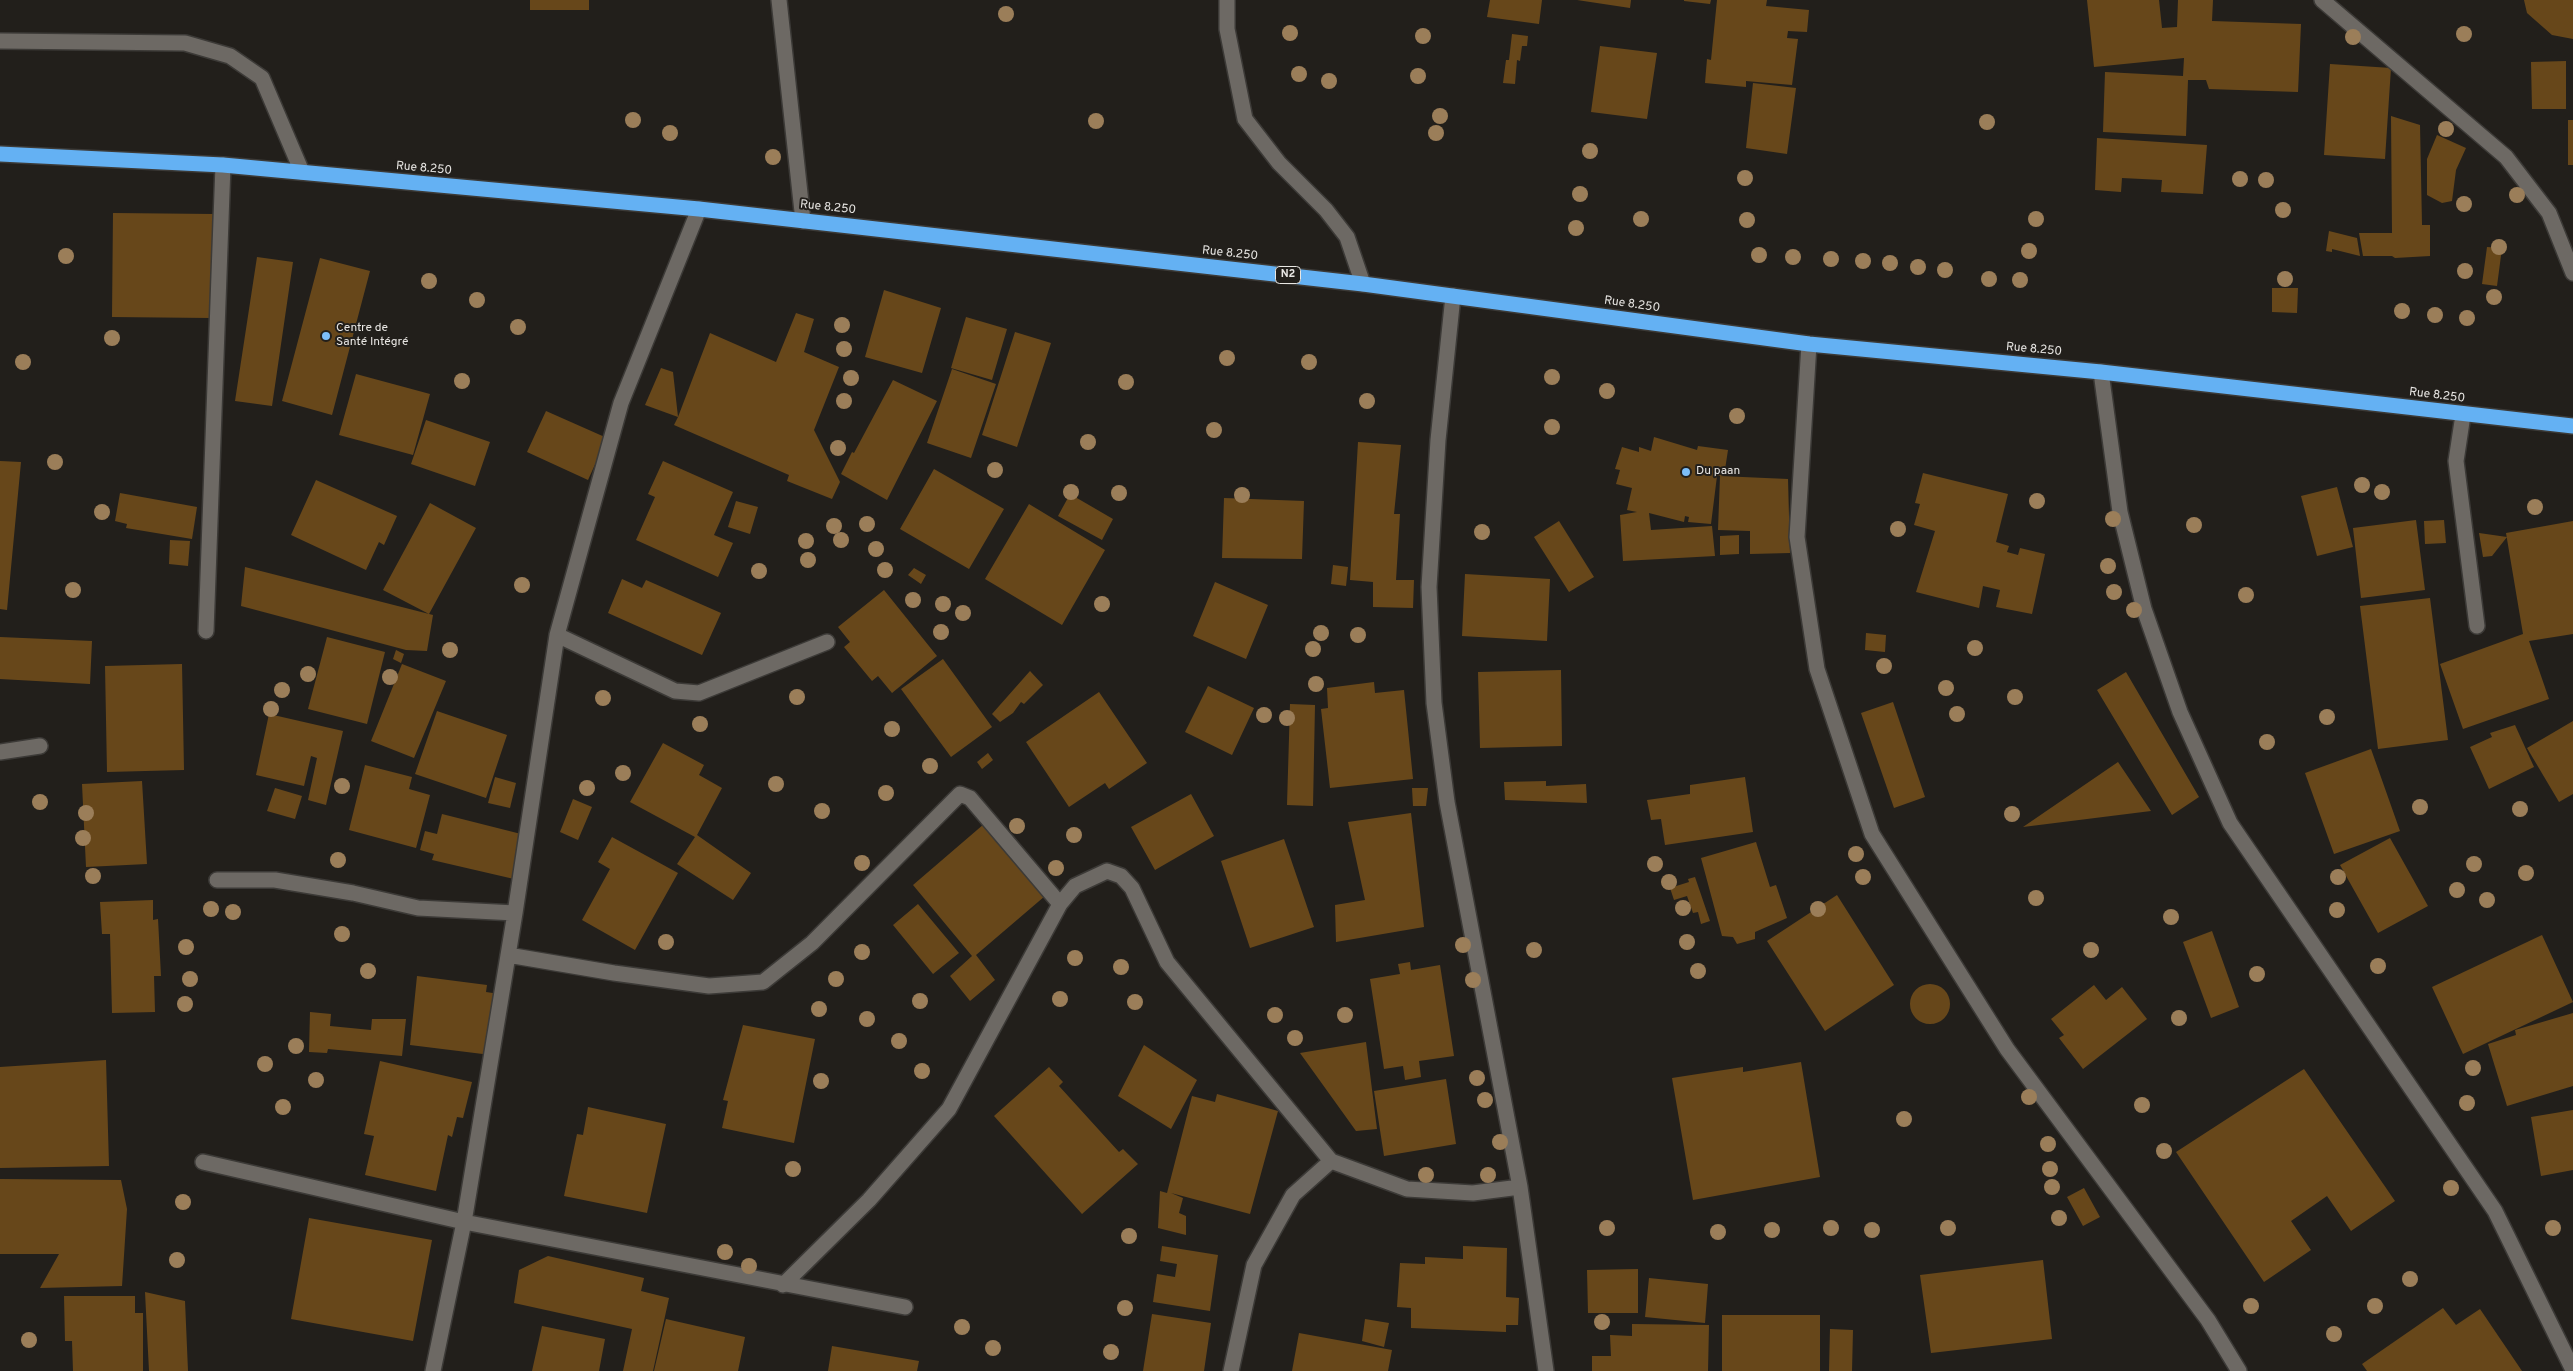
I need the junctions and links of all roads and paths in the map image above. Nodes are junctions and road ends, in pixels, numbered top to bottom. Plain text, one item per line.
1 (778, 0) edge
2 (1226, 0) edge
3 (2322, 0) edge
4 (0, 40) edge
5 (0, 154) edge
6 (224, 165) junction
7 (302, 172) junction
8 (699, 209) junction
9 (803, 221) junction
10 (2573, 273) edge
11 (1363, 284) junction
12 (1453, 296) junction
13 (1809, 344) junction
14 (2101, 372) junction
15 (2463, 415) junction
16 (2573, 426) edge
17 (2477, 626) dead end
18 (206, 631) dead end
19 (557, 635) junction
20 (827, 642) dead end
21 (40, 746) dead end
22 (0, 752) edge
23 (217, 880) dead end
24 (1060, 904) junction
25 (515, 913) junction
26 (508, 954) junction
27 (1331, 1161) junction
28 (203, 1162) dead end
29 (1520, 1187) junction
30 (464, 1222) junction
31 (783, 1285) junction
32 (906, 1307) dead end
33 (2573, 1370) edge
34 (433, 1371) edge
35 (1231, 1371) edge
36 (1546, 1371) edge
37 (2239, 1371) edge

1 - 9 street
2 - 11 street
3 - 10 street
4 - 7 street
5 - 6 highway, Rue 8.250 / N2
6 - 7 highway, Rue 8.250 / N2
6 - 18 street
7 - 8 highway, Rue 8.250 / N2
8 - 9 highway, Rue 8.250 / N2
8 - 19 street
9 - 11 highway, Rue 8.250 / N2
11 - 12 highway, Rue 8.250 / N2
12 - 13 highway, Rue 8.250 / N2
12 - 29 street
13 - 14 highway, Rue 8.250 / N2
13 - 37 street
14 - 15 highway, Rue 8.250 / N2
14 - 33 street
15 - 16 highway, Rue 8.250 / N2
15 - 17 street
19 - 20 street
19 - 25 street
21 - 22 street
23 - 25 street
24 - 26 street
24 - 27 street
24 - 31 street
25 - 26 street
26 - 30 street
27 - 29 street
27 - 35 street
28 - 30 street
29 - 36 street
30 - 31 street
30 - 34 street
31 - 32 street

